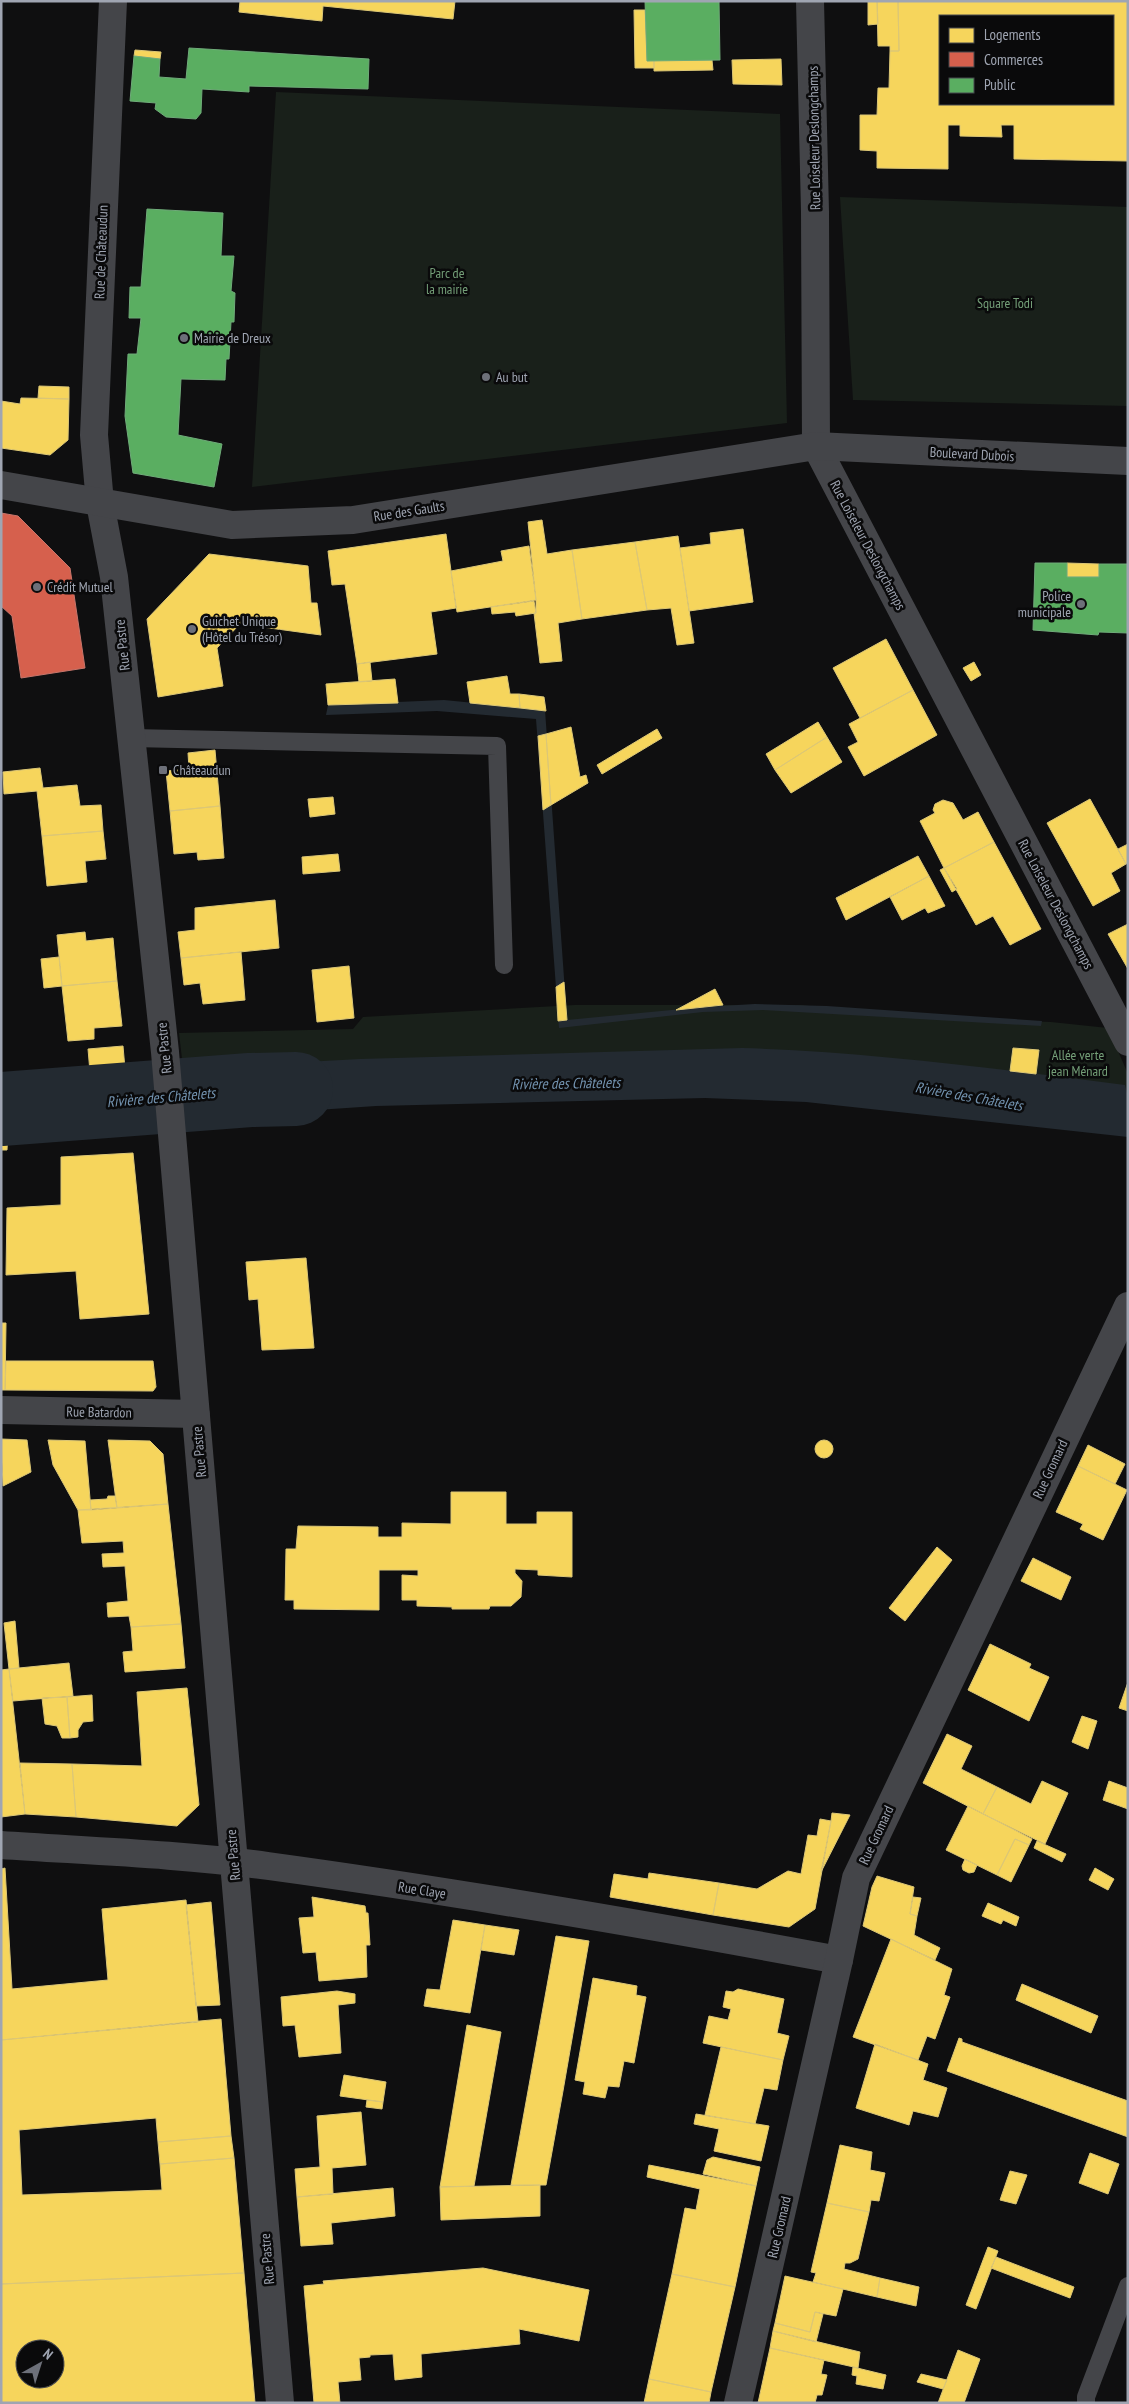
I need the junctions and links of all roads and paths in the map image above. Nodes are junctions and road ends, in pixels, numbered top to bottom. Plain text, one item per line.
1 (113, 1) edge
2 (810, 1) edge
3 (816, 446) junction
4 (1128, 462) edge
5 (1, 485) edge
6 (100, 502) junction
7 (132, 738) junction
8 (504, 965) dead end
9 (1127, 1039) edge
10 (1128, 1306) edge
11 (1, 1410) edge
12 (196, 1414) junction
13 (1, 1845) edge
14 (234, 1863) junction
15 (839, 1960) junction
16 (1128, 2286) edge
17 (280, 2403) edge
18 (738, 2403) edge
19 (1086, 2403) edge

1 - 6 street, Rue de Châteaudun
2 - 3 street, Rue Loiseleur Deslongchamps
3 - 4 street, Boulevard Dubois
3 - 6 street, Rue des Gaults
3 - 9 street, Rue Loiseleur Deslongchamps
5 - 6 street, Rue des Gaults
6 - 7 street, Rue Pastre
7 - 8 lane
7 - 12 street, Rue Pastre
10 - 15 street, Rue Gromard
11 - 12 street, Rue Batardon
12 - 14 street, Rue Pastre
13 - 14 street, Rue Claye
14 - 15 street, Rue Claye
14 - 17 street, Rue Pastre
15 - 18 street, Rue Gromard
16 - 19 lane

